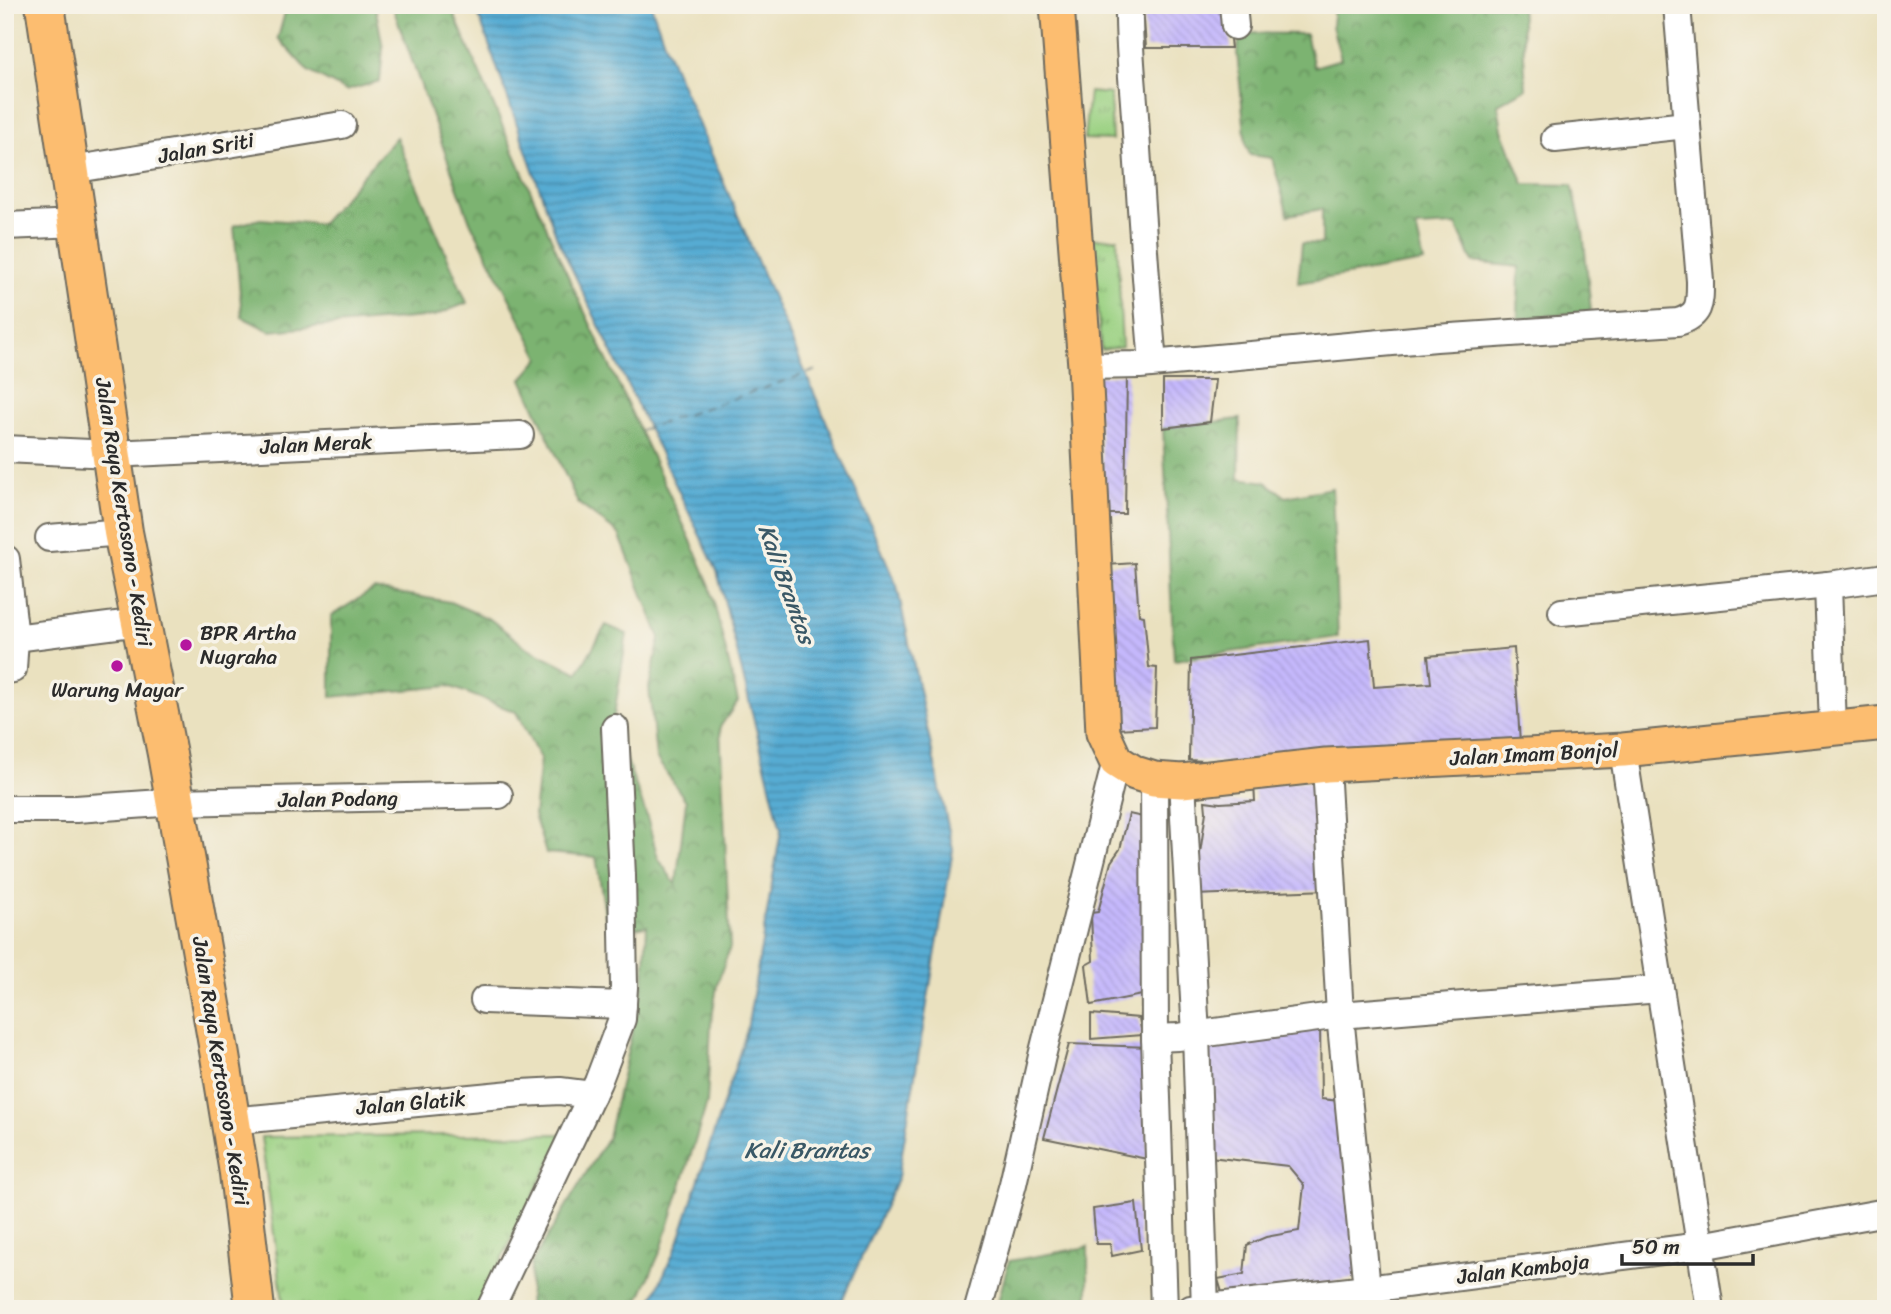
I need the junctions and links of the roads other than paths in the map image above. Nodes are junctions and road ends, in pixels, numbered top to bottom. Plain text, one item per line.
1 (45, 5) edge
2 (1057, 5) edge
3 (1129, 5) edge
4 (1677, 5) edge
5 (342, 125) dead end
6 (1687, 125) junction
7 (1555, 139) dead end
8 (71, 170) junction
9 (79, 223) junction
10 (5, 226) edge
11 (1138, 365) junction
12 (1085, 366) junction
13 (520, 435) dead end
14 (5, 449) edge
15 (111, 454) junction
16 (123, 532) junction
17 (49, 538) dead end
18 (6, 559) edge
19 (1886, 576) edge
20 (1828, 585) junction
21 (1562, 612) dead end
22 (140, 622) junction
23 (15, 638) junction
24 (5, 670) edge
25 (1886, 723) edge
26 (615, 728) dead end
27 (1833, 728) junction
28 (1623, 750) junction
29 (1116, 761) junction
30 (1326, 765) junction
31 (1167, 780) junction
32 (499, 795) dead end
33 (176, 802) junction
34 (5, 809) edge
35 (1660, 989) junction
36 (484, 1000) dead end
37 (623, 1005) junction
38 (1340, 1015) junction
39 (1177, 1037) junction
40 (592, 1094) junction
41 (230, 1121) junction
42 (1886, 1212) edge
43 (1701, 1246) junction
44 (1368, 1299) edge
45 (1200, 1308) edge
46 (255, 1309) edge
47 (490, 1309) edge
48 (978, 1309) edge
49 (1164, 1309) edge
50 (1710, 1309) edge

1 - 8 highway, Jalan Raya Kertosono - Kediri
2 - 12 main road
3 - 11 street
4 - 6 street
5 - 8 street, Jalan Sriti
6 - 7 street
6 - 11 street
8 - 9 highway, Jalan Raya Kertosono - Kediri
9 - 10 street
9 - 15 highway, Jalan Raya Kertosono - Kediri
11 - 12 street
12 - 29 main road
13 - 15 street, Jalan Merak
14 - 15 street, Jalan Merak
15 - 16 highway, Jalan Raya Kertosono - Kediri
16 - 17 street
16 - 22 highway, Jalan Raya Kertosono - Kediri
18 - 23 street
19 - 20 street
20 - 21 street
20 - 27 street
22 - 23 street
22 - 33 highway, Jalan Raya Kertosono - Kediri
23 - 24 street
25 - 27 main road, Jalan Imam Bonjol
26 - 37 street
27 - 28 main road, Jalan Imam Bonjol
28 - 30 main road, Jalan Imam Bonjol
28 - 35 street
29 - 31 main road
29 - 48 street
30 - 31 main road, Jalan Imam Bonjol
30 - 38 street
31 - 39 street
31 - 39 street
32 - 33 street, Jalan Podang
33 - 34 street, Jalan Podang
33 - 41 highway, Jalan Raya Kertosono - Kediri
35 - 38 street
35 - 43 street
36 - 37 street
37 - 40 street
38 - 39 street
38 - 44 street
39 - 45 street
39 - 49 street
40 - 41 street, Jalan Glatik
40 - 47 street
41 - 46 highway, Jalan Raya Kertosono - Kediri
42 - 43 street, Jalan Kamboja
43 - 44 street, Jalan Kamboja
43 - 50 street
44 - 45 street, Jalan Kamboja

